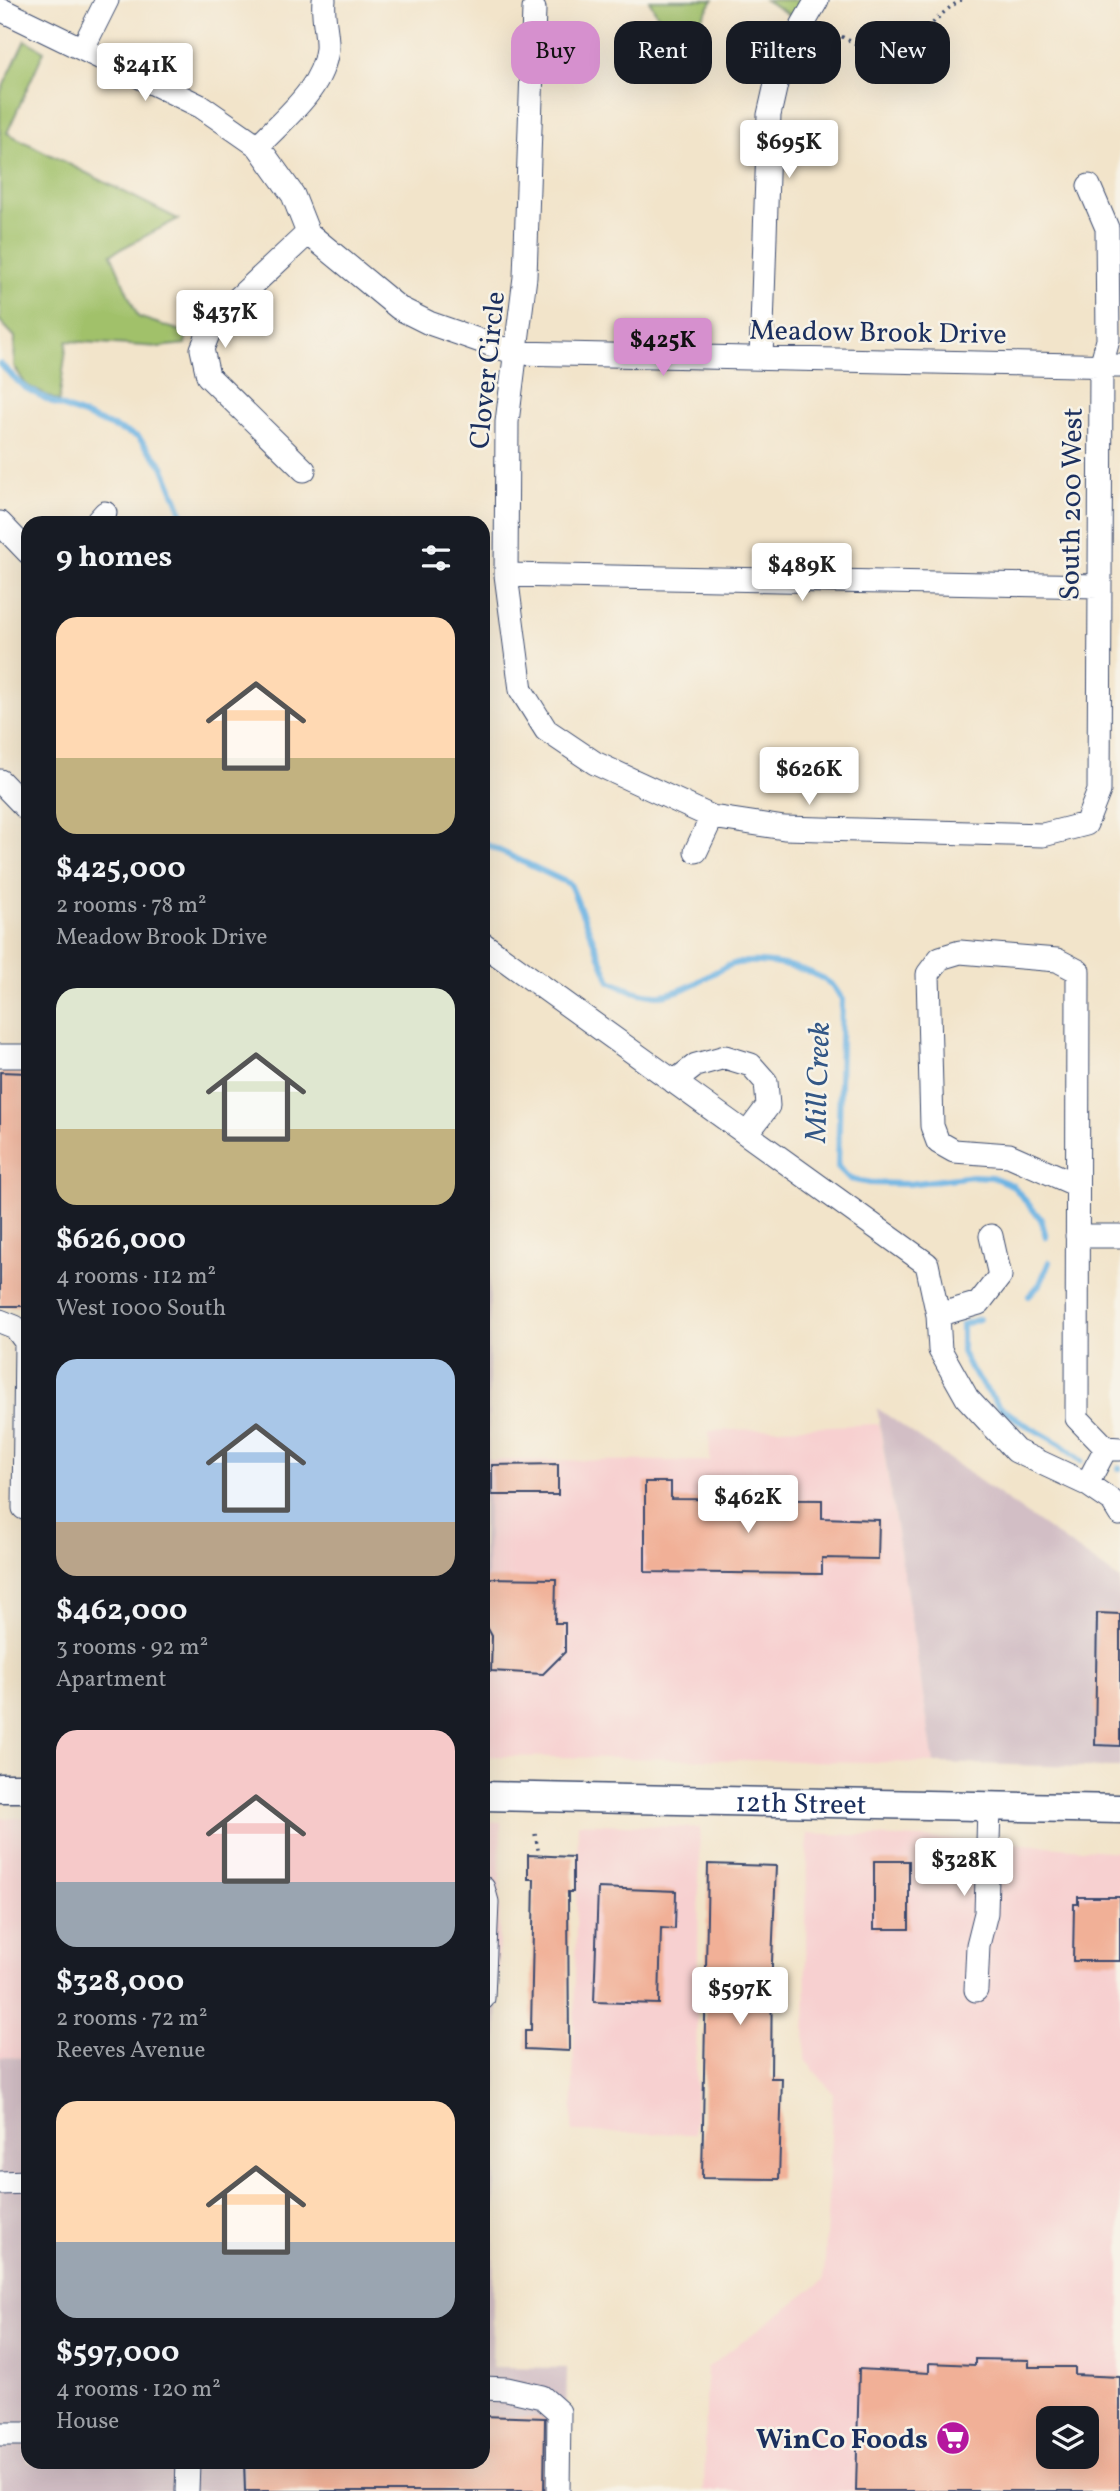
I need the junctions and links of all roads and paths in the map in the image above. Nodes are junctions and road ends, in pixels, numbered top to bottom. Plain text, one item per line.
1 (107, 0) edge
2 (324, 0) edge
3 (961, 0) edge
4 (813, 8) edge
5 (0, 9) edge
6 (534, 9) dead end
7 (83, 48) junction
8 (258, 146) junction
9 (1089, 186) dead end
10 (309, 233) junction
11 (515, 353) junction
12 (761, 358) junction
13 (1110, 366) edge
14 (304, 470) dead end
15 (0, 523) edge
16 (21, 545) edge
17 (506, 575) junction
18 (1098, 586) junction
19 (0, 781) edge
20 (21, 803) edge
21 (712, 817) junction
22 (696, 851) dead end
23 (490, 949) edge
24 (0, 1055) edge
25 (21, 1056) edge
26 (674, 1082) junction
27 (747, 1135) junction
28 (1077, 1185) junction
29 (991, 1236) dead end
30 (1077, 1236) junction
31 (1120, 1236) edge
32 (938, 1315) junction
33 (8, 1324) edge
34 (21, 1337) edge
35 (1113, 1449) edge
36 (1087, 1484) junction
37 (1120, 1514) edge
38 (0, 1788) edge
39 (21, 1788) edge
40 (490, 1796) edge
41 (989, 1807) junction
42 (1120, 1809) edge
43 (535, 1834) dead end
44 (539, 1854) dead end
45 (976, 1990) dead end
46 (21, 2182) edge
47 (0, 2183) edge
48 (490, 2388) edge
49 (0, 2434) edge
50 (21, 2434) edge
51 (188, 2469) edge
52 (187, 2491) edge
53 (558, 2491) edge

1 - 7 street
2 - 8 street
3 - 4 path
4 - 12 street
5 - 7 street, Meadow Brook Drive
6 - 11 street, Clover Circle
7 - 8 street, Meadow Brook Drive
8 - 10 street, Meadow Brook Drive
9 - 13 street, South 200 West
10 - 11 street, Meadow Brook Drive
10 - 14 street
11 - 12 street, Meadow Brook Drive
11 - 17 street, Clover Circle
12 - 13 street, Meadow Brook Drive
13 - 18 street, South 200 West
15 - 16 street
17 - 18 street
17 - 21 street, Clover Circle
18 - 21 street, South 200 West
19 - 20 street
21 - 22 street
23 - 26 street
24 - 25 street
26 - 27 street
26 - 27 street
27 - 32 street
28 - 28 street
28 - 30 street
29 - 32 street
30 - 31 street
30 - 35 street
32 - 36 street
33 - 34 street
35 - 36 street
36 - 37 street
38 - 39 main road
40 - 41 main road, 12th Street
41 - 42 main road, 12th Street
41 - 45 street
43 - 44 path
46 - 47 street
48 - 53 street
49 - 50 street
51 - 52 street

